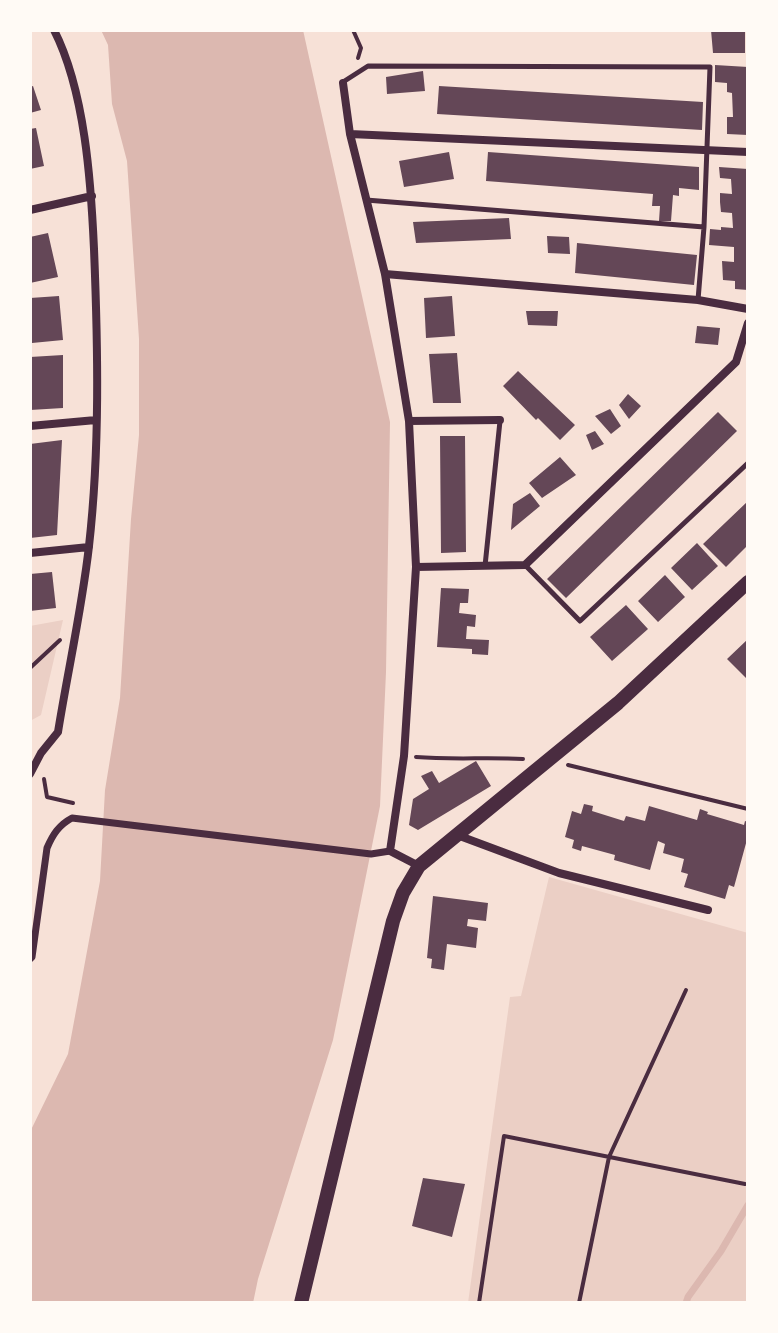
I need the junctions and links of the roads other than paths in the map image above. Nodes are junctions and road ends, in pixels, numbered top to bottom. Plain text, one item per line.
1 (54, 30) edge
2 (343, 83) joint
3 (350, 134) junction
4 (708, 150) junction
5 (748, 152) edge
6 (92, 196) junction
7 (366, 200) junction
8 (30, 210) edge
9 (704, 227) junction
10 (385, 274) junction
11 (698, 300) junction
12 (748, 309) edge
13 (748, 323) edge
14 (96, 420) junction
15 (500, 420) joint
16 (409, 421) junction
17 (30, 426) edge
18 (748, 463) edge
19 (89, 547) junction
20 (30, 553) edge
21 (525, 565) junction
22 (416, 567) junction
23 (485, 567) junction
24 (748, 582) edge
25 (30, 774) edge
26 (457, 835) junction
27 (390, 851) junction
28 (419, 866) junction
29 (708, 910) dead end
30 (30, 959) edge
31 (301, 1303) edge

1 - 6 street
2 - 3 street
2 - 4 lane
3 - 4 street
3 - 7 street
4 - 5 street
4 - 9 lane
6 - 8 street
6 - 14 street
7 - 9 lane
7 - 10 street
9 - 11 lane
10 - 11 street
10 - 16 street
11 - 12 street
13 - 21 street
14 - 17 street
14 - 19 street
15 - 16 street
15 - 23 lane
16 - 22 street
18 - 21 lane
19 - 20 street
19 - 25 street
21 - 23 street
22 - 23 street
22 - 27 street
24 - 26 main road
26 - 28 main road
26 - 29 street
27 - 28 street
27 - 30 street
28 - 31 main road

